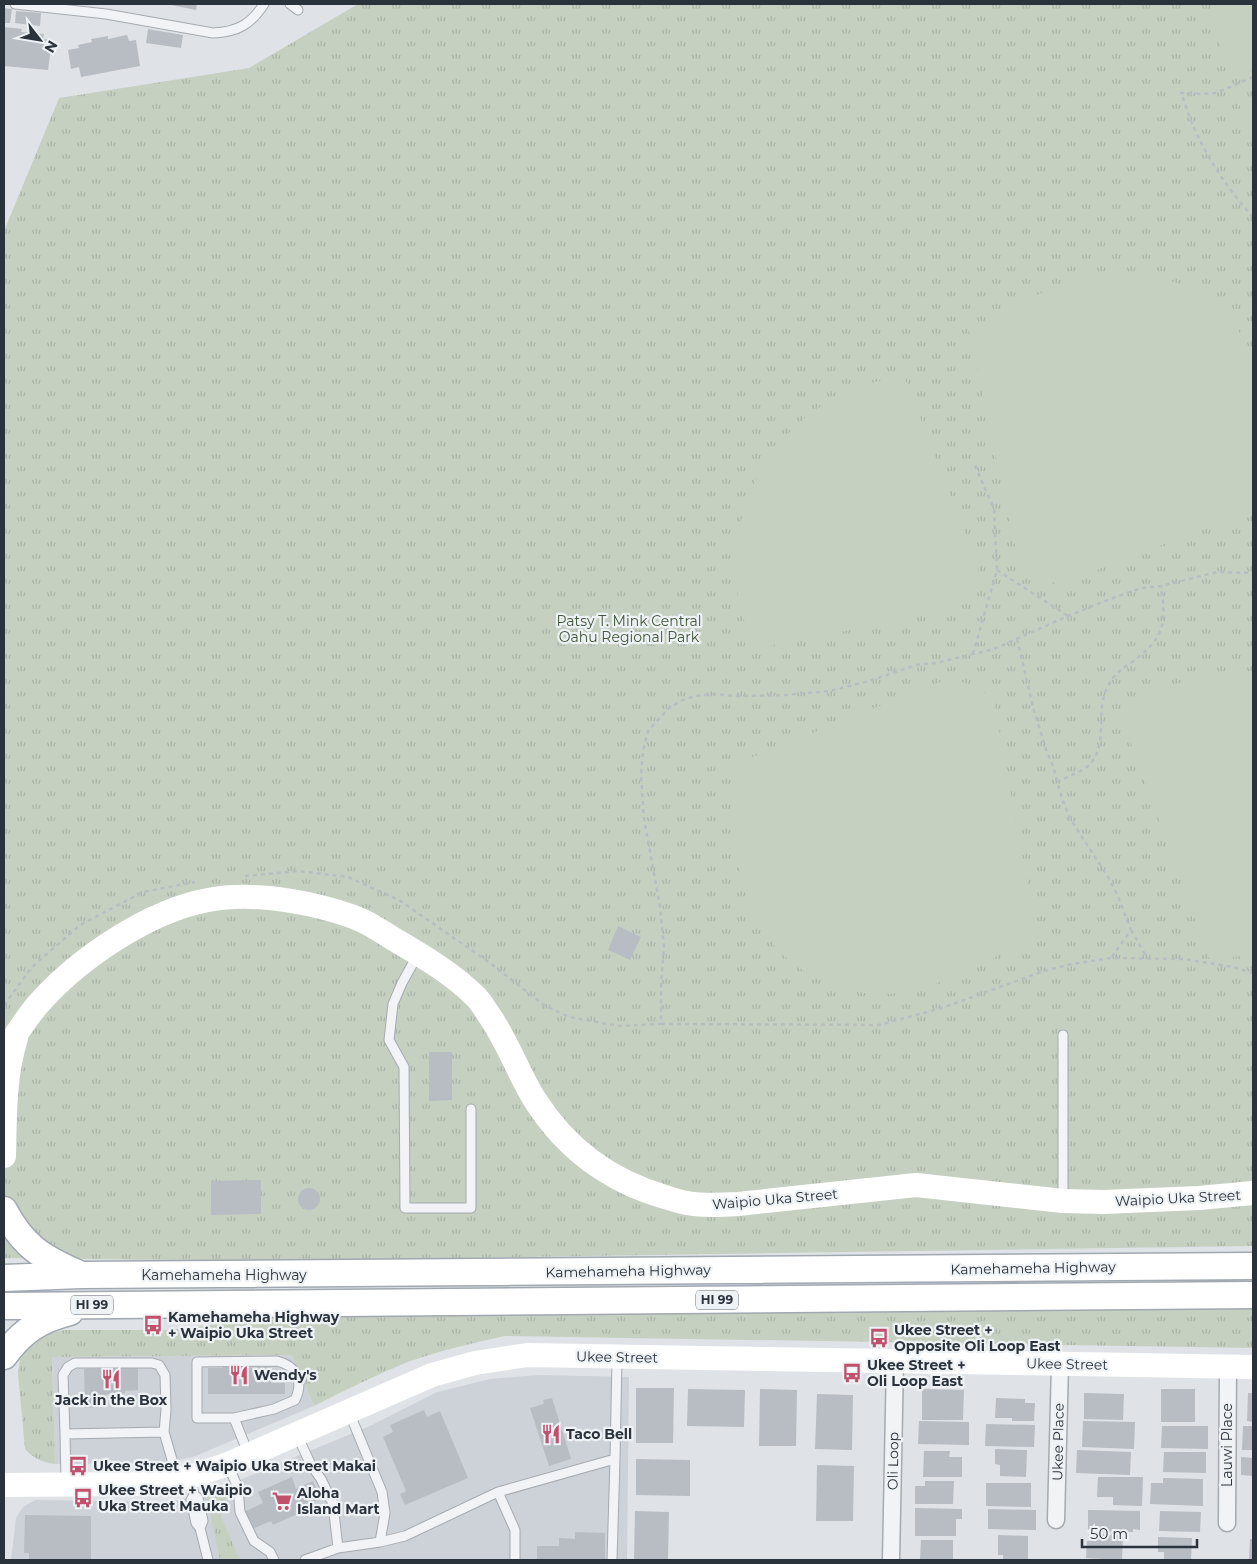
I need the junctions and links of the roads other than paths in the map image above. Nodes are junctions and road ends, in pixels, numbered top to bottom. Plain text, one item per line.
1 (15, 4) edge
2 (264, 4) edge
3 (418, 954) junction
4 (17, 1034) junction
5 (1063, 1035) dead end
6 (4, 1053) edge
7 (471, 1109) dead end
8 (4, 1156) edge
9 (1253, 1193) edge
10 (1063, 1201) junction
11 (4, 1210) edge
12 (1253, 1266) edge
13 (82, 1276) junction
14 (4, 1278) edge
15 (1253, 1295) edge
16 (120, 1305) junction
17 (4, 1306) edge
18 (4, 1356) edge
19 (617, 1356) junction
20 (895, 1362) junction
21 (1060, 1364) junction
22 (1228, 1367) junction
23 (1253, 1367) edge
24 (349, 1412) junction
25 (234, 1418) junction
26 (164, 1432) junction
27 (65, 1434) junction
28 (296, 1435) junction
29 (614, 1459) junction
30 (239, 1460) junction
31 (66, 1484) junction
32 (187, 1484) junction
33 (4, 1486) edge
34 (498, 1492) junction
35 (1056, 1520) dead end
36 (1227, 1523) dead end
37 (380, 1542) junction
38 (338, 1548) junction
39 (208, 1560) edge
40 (274, 1560) edge
41 (305, 1560) edge
42 (514, 1560) edge
43 (612, 1560) edge
44 (891, 1560) edge

1 - 2 lane
3 - 4 street, Waipio Uka Street
3 - 7 lane
3 - 10 street, Waipio Uka Street
4 - 6 street, Waipio Uka Street
4 - 8 street, Waipio Uka Street
5 - 10 lane
9 - 10 street, Waipio Uka Street
11 - 13 main road
12 - 13 main road, Kamehameha Highway / HI 99
13 - 14 main road, Kamehameha Highway / HI 99
15 - 16 main road, Kamehameha Highway / HI 99
16 - 17 main road, Kamehameha Highway / HI 99
16 - 18 main road
19 - 20 street, Ukee Street
19 - 24 street, Ukee Street
19 - 29 lane
20 - 21 street, Ukee Street
20 - 44 street, Oli Loop
21 - 22 street, Ukee Street
21 - 35 street, Ukee Place
22 - 23 street, Ukee Street
22 - 36 street, Lauwi Place
24 - 28 street, Ukee Street
24 - 37 lane
25 - 25 lane
25 - 30 lane
26 - 27 lane
26 - 27 lane
26 - 32 lane
27 - 31 lane
28 - 30 street, Ukee Street
28 - 38 lane
29 - 34 lane
29 - 43 lane
30 - 32 street, Ukee Street
30 - 40 lane
31 - 32 street, Ukee Street
31 - 33 street, Ukee Street
32 - 39 lane
34 - 37 lane
34 - 42 lane
37 - 38 lane
38 - 41 lane

